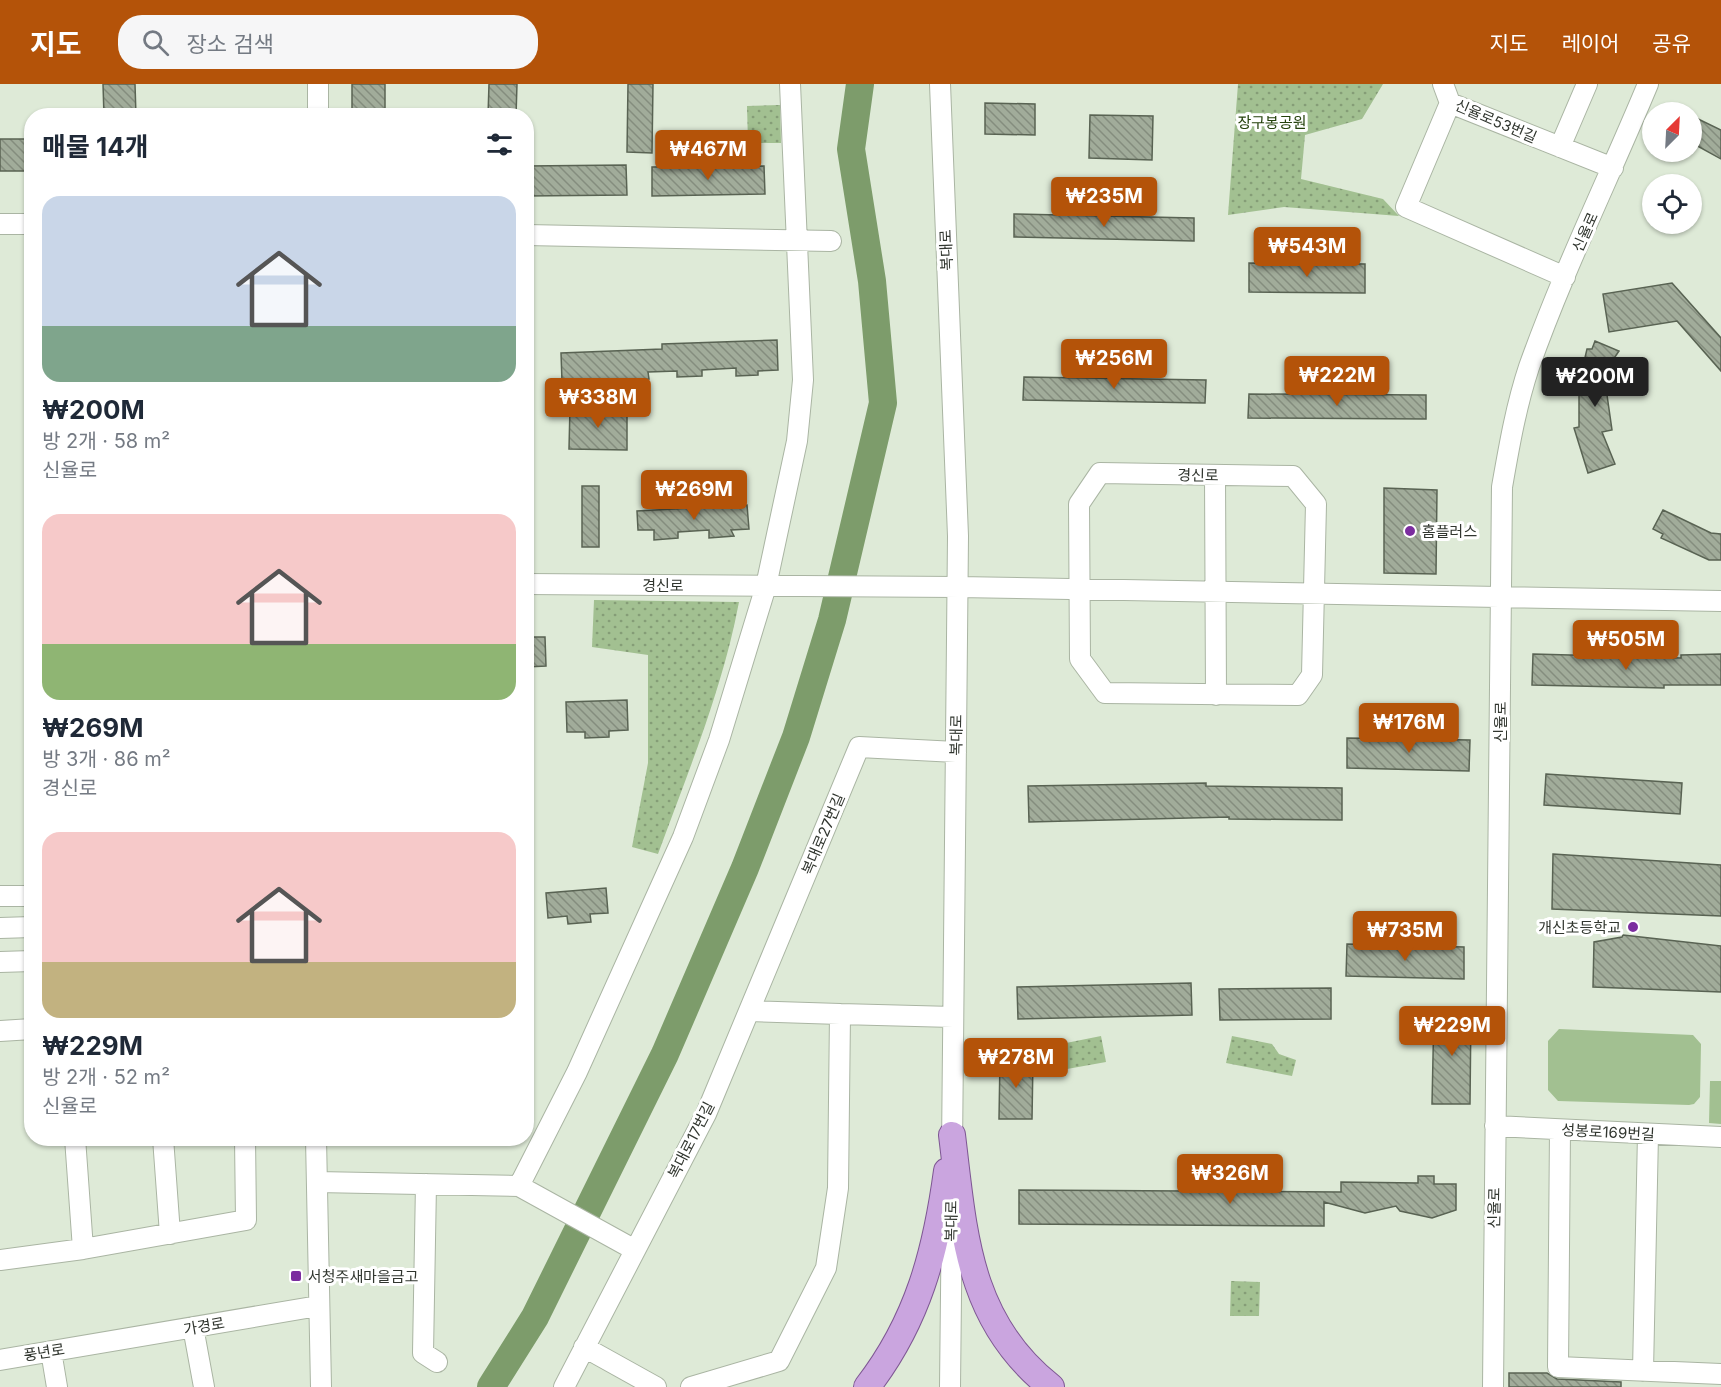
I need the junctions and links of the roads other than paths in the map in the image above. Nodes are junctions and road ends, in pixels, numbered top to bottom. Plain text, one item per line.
1 (318, 84) edge
2 (790, 84) edge
3 (939, 84) edge
4 (1443, 84) edge
5 (1587, 84) edge
6 (1648, 84) edge
7 (1450, 103) junction
8 (318, 108) edge
9 (1560, 147) junction
10 (1613, 168) junction
11 (0, 224) edge
12 (24, 224) edge
13 (534, 235) edge
14 (796, 240) junction
15 (831, 241) dead end
16 (1565, 277) junction
17 (1215, 475) junction
18 (534, 584) edge
19 (766, 586) junction
20 (958, 587) junction
21 (1080, 589) junction
22 (1216, 592) junction
23 (1314, 594) junction
24 (1500, 598) junction
25 (1721, 602) edge
26 (1216, 695) junction
27 (956, 752) junction
28 (0, 896) edge
29 (24, 896) edge
30 (24, 927) edge
31 (0, 928) edge
32 (24, 961) edge
33 (0, 962) edge
34 (749, 1011) junction
35 (840, 1014) junction
36 (953, 1017) junction
37 (24, 1030) edge
38 (0, 1031) edge
39 (1495, 1126) junction
40 (1560, 1130) junction
41 (1648, 1134) junction
42 (952, 1135) junction
43 (1721, 1137) edge
44 (76, 1146) edge
45 (164, 1146) edge
46 (245, 1146) edge
47 (316, 1146) edge
48 (317, 1182) junction
49 (426, 1184) junction
50 (519, 1186) junction
51 (170, 1234) junction
52 (83, 1249) junction
53 (635, 1250) junction
54 (0, 1260) edge
55 (318, 1306) junction
56 (193, 1327) junction
57 (89, 1345) joint
58 (584, 1347) junction
59 (51, 1351) junction
60 (0, 1360) edge
61 (437, 1362) dead end
62 (1643, 1371) junction
63 (1721, 1374) edge
64 (57, 1387) edge
65 (204, 1387) edge
66 (321, 1387) edge
67 (564, 1387) edge
68 (656, 1387) edge
69 (691, 1387) edge
70 (867, 1387) edge
71 (950, 1387) edge
72 (1051, 1387) edge
73 (1493, 1387) edge

1 - 8 street
2 - 14 street
3 - 20 street, 복대로
4 - 7 street, 신율로53번길
5 - 9 street
6 - 10 street, 신율로
7 - 9 street, 신율로53번길
7 - 16 street
9 - 10 street, 신율로53번길
10 - 16 street, 신율로
11 - 12 street
13 - 14 street
14 - 15 street
14 - 19 street
16 - 24 street, 신율로
17 - 21 street, 경신로
17 - 22 street
17 - 23 street, 경신로
18 - 19 street, 경신로
19 - 20 street, 경신로
19 - 50 street
20 - 21 street
20 - 27 street, 복대로
21 - 22 street
21 - 26 street, 경신로
22 - 23 street
22 - 26 street
23 - 24 street
23 - 26 street, 경신로
24 - 25 street
24 - 39 street, 신율로
27 - 34 street, 복대로27번길
27 - 36 street, 복대로
28 - 29 street
30 - 31 street
32 - 33 street
34 - 35 street
34 - 53 street, 복대로17번길
35 - 36 street
35 - 69 street
36 - 42 street, 복대로
37 - 38 street
39 - 40 street, 성봉로169번길
39 - 73 street, 신율로
40 - 41 street, 성봉로169번길
40 - 62 street
41 - 43 street, 성봉로169번길
41 - 62 street
42 - 70 main road
42 - 71 street, 복대로
42 - 72 main road
44 - 52 street
45 - 51 street
46 - 51 street
47 - 48 street
48 - 49 street
48 - 55 street
49 - 50 street
49 - 61 street
50 - 53 street
51 - 52 street
52 - 54 street
53 - 58 street, 복대로17번길
55 - 56 street, 가경로
55 - 66 street
56 - 57 street, 가경로
56 - 65 street
57 - 59 street, 풍년로
58 - 67 street, 복대로17번길
58 - 68 street
59 - 60 street, 풍년로
59 - 64 street
62 - 63 street

